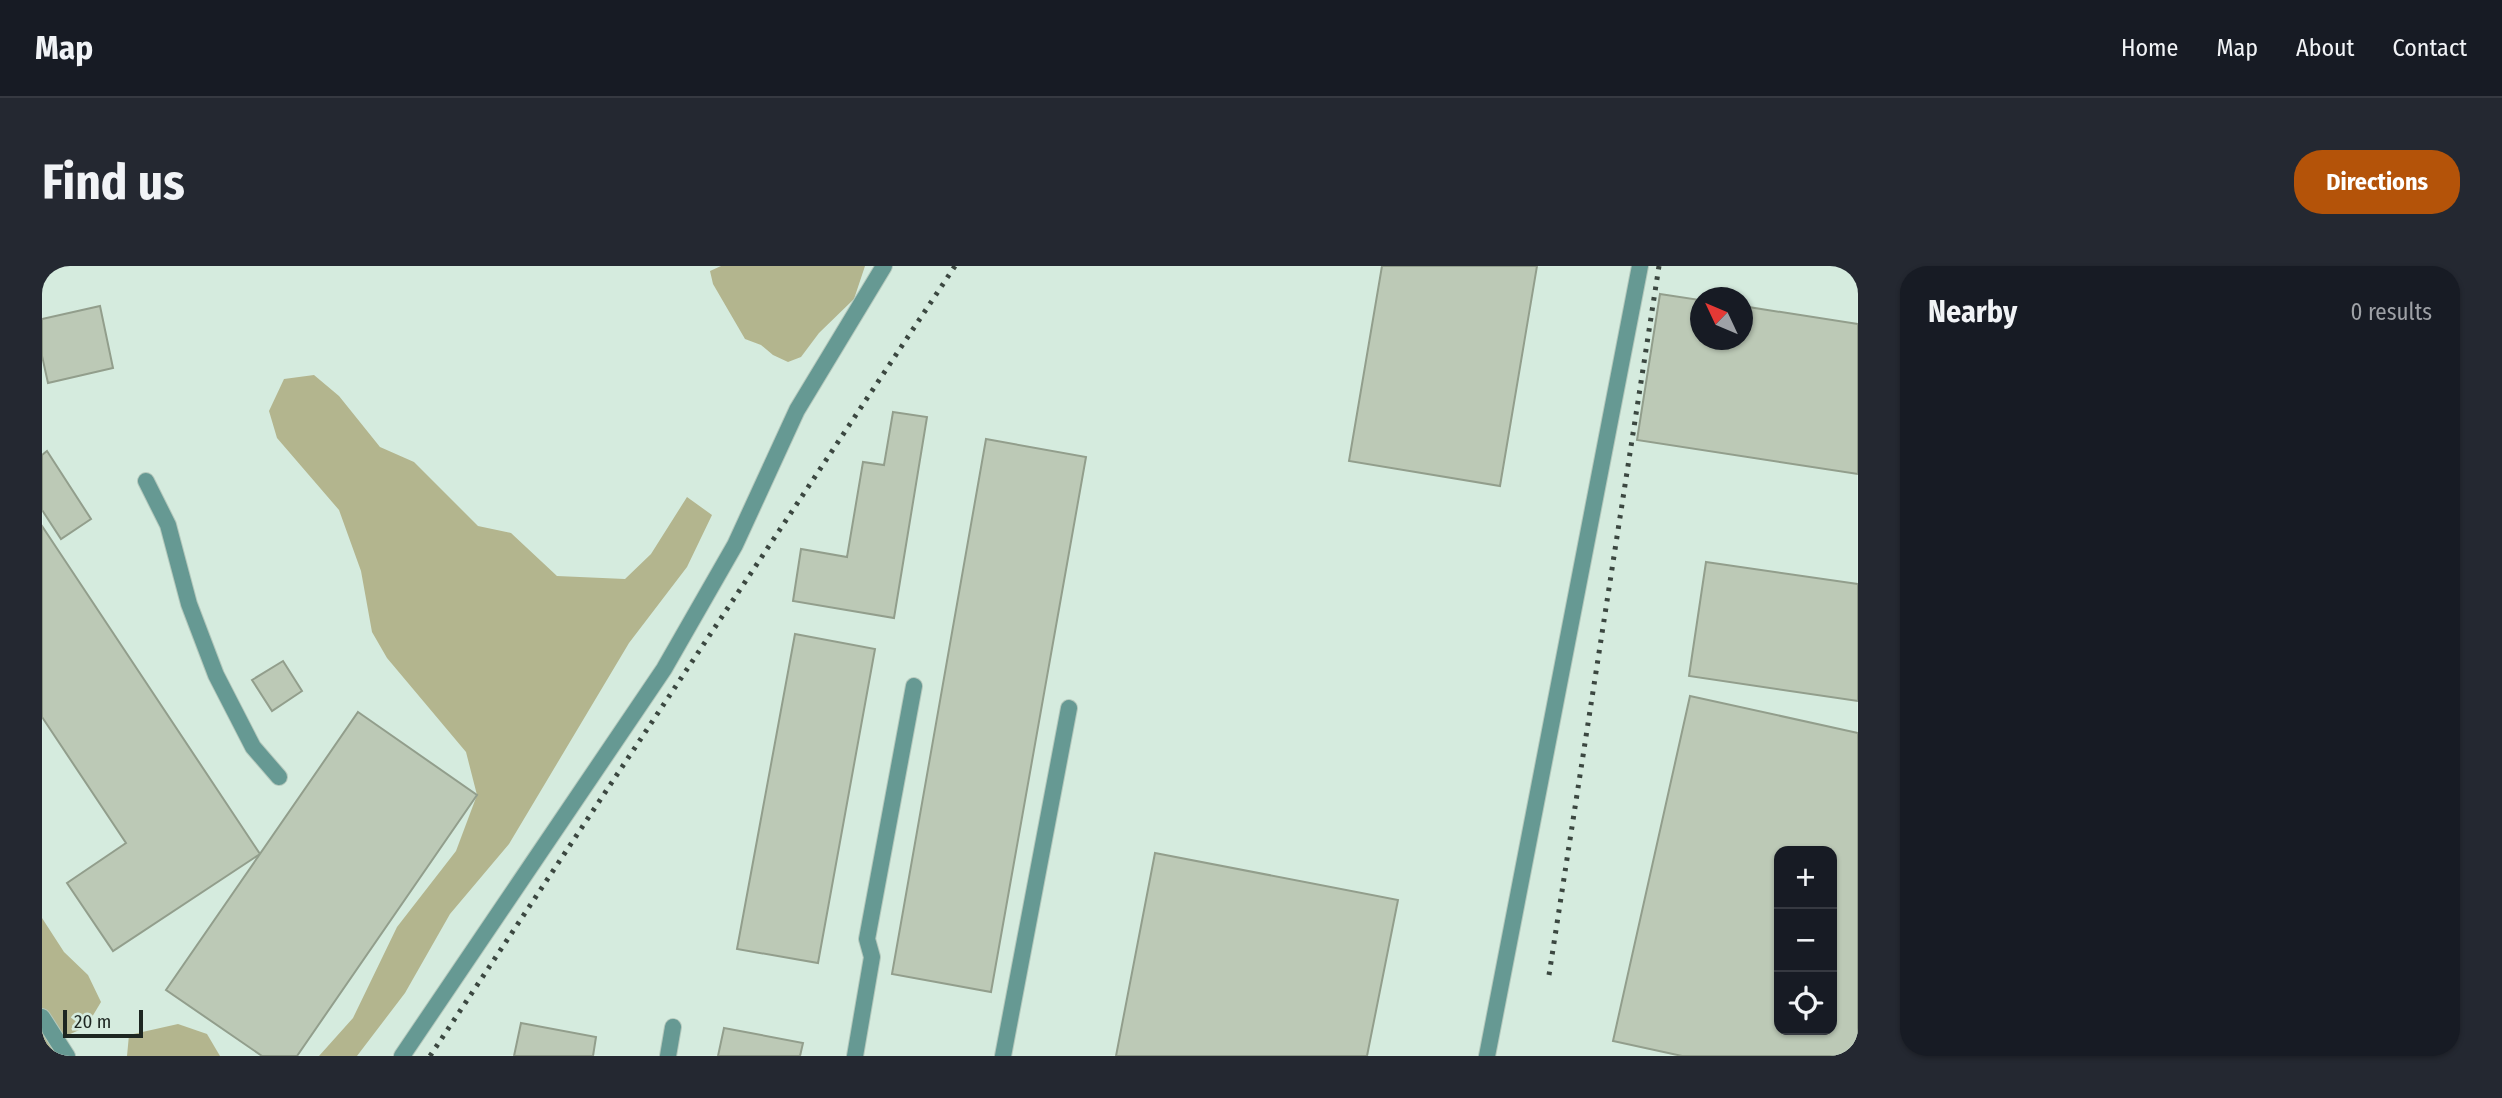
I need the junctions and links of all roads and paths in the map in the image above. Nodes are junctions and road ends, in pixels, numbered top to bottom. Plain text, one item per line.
1 (884, 266) edge
2 (1640, 266) edge
3 (146, 481) dead end
4 (914, 686) dead end
5 (1069, 708) dead end
6 (279, 777) dead end
7 (42, 1017) edge
8 (673, 1027) dead end
9 (67, 1056) edge
10 (402, 1056) edge
11 (668, 1056) edge
12 (855, 1056) edge
13 (1003, 1056) edge
14 (1487, 1056) edge

1 - 10 lane
2 - 14 lane
3 - 6 lane
4 - 12 lane
5 - 13 lane
7 - 9 lane
8 - 11 lane

